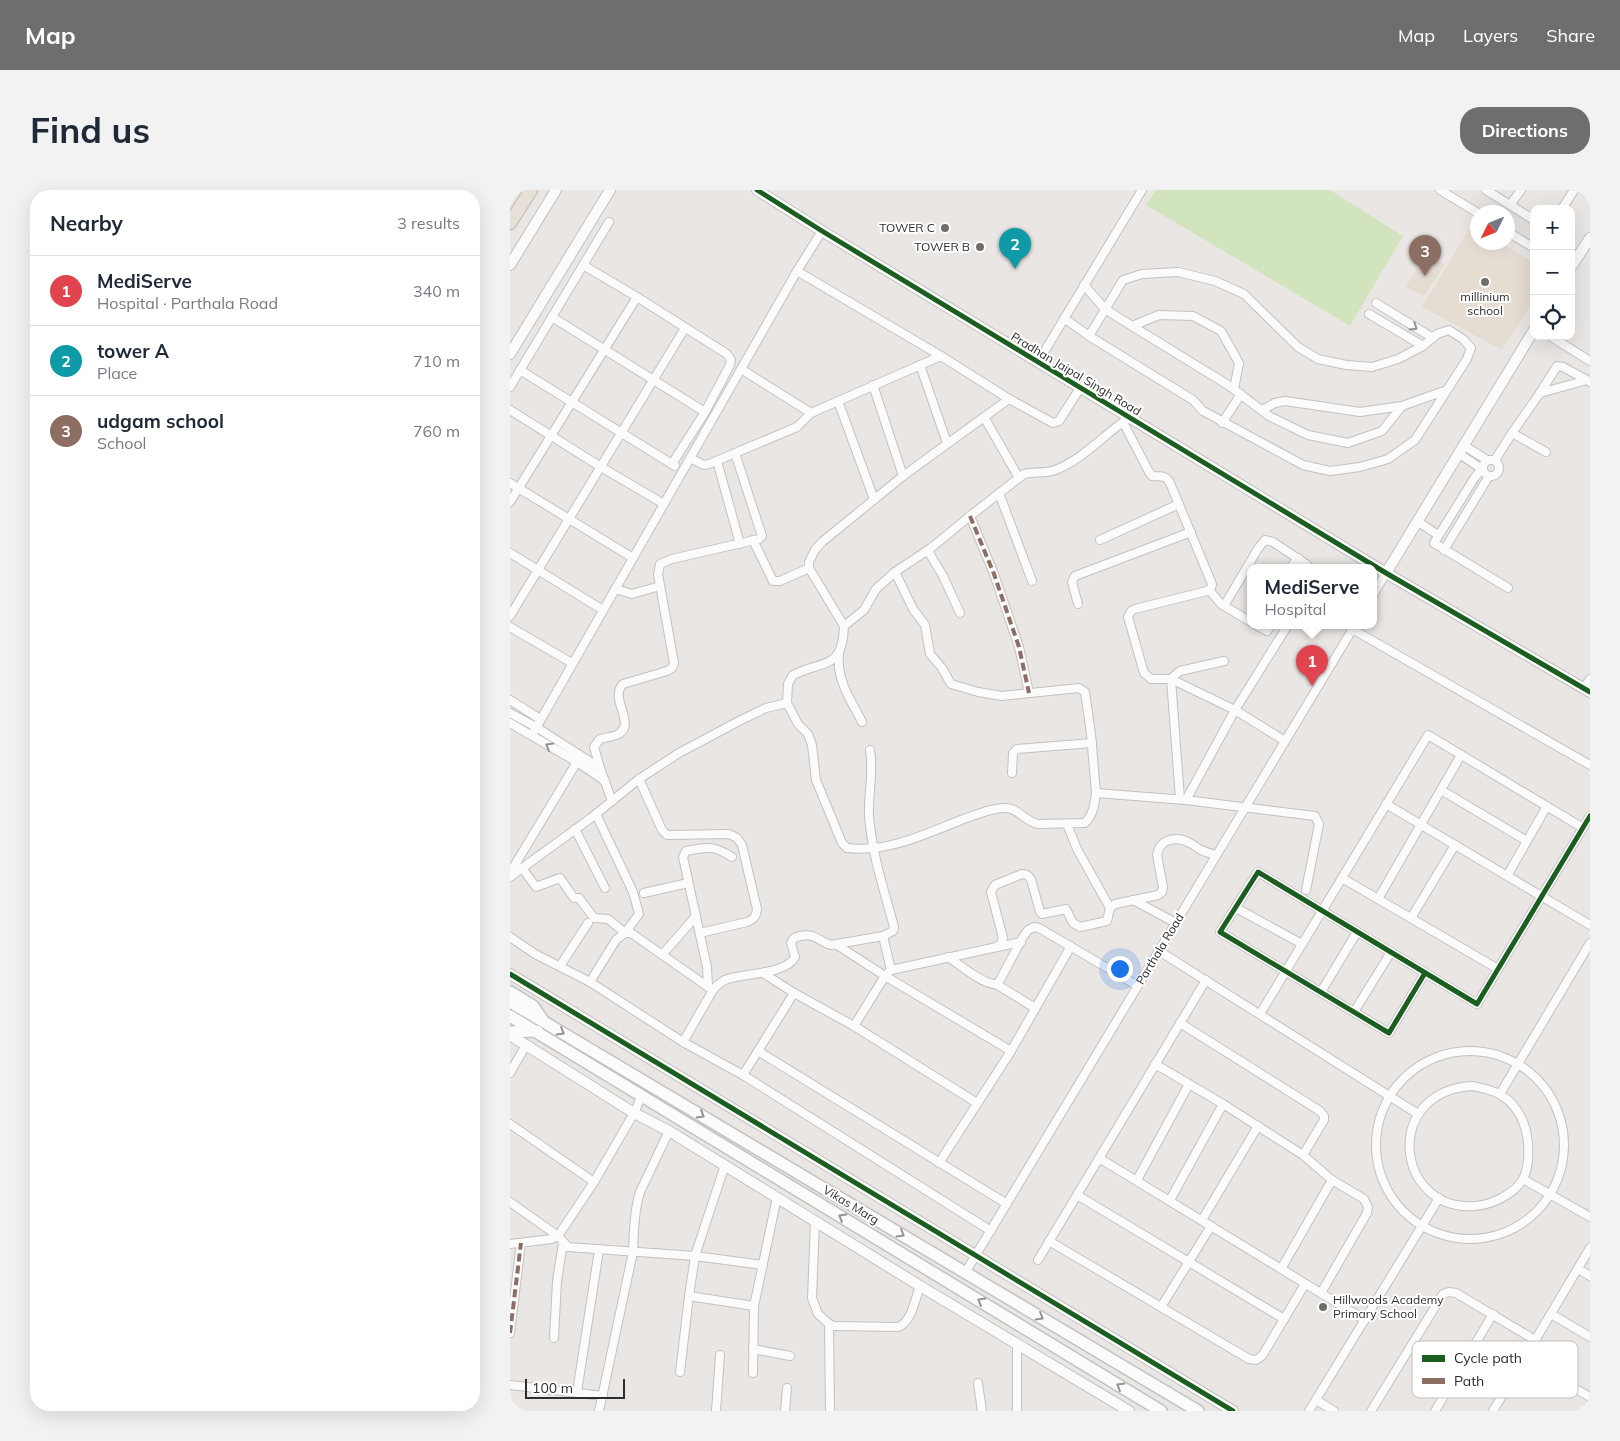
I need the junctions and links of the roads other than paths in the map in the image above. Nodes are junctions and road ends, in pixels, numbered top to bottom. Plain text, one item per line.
1 (531, 190) edge
2 (556, 190) edge
3 (610, 190) edge
4 (756, 190) edge
5 (1142, 190) edge
6 (1440, 190) edge
7 (1486, 190) edge
8 (1521, 190) edge
9 (1574, 190) edge
10 (1510, 205) joint
11 (1565, 205) edge
12 (1470, 208) edge
13 (1515, 208) edge
14 (1530, 218) edge
15 (609, 222) dead end
16 (510, 223) edge
17 (822, 232) junction
18 (1515, 236) edge
19 (1590, 238) edge
20 (1530, 246) edge
21 (1575, 261) edge
22 (510, 264) edge
23 (583, 266) junction
24 (797, 271) junction
25 (1084, 285) junction
26 (637, 296) junction
27 (1376, 303) dead end
28 (1105, 309) junction
29 (1369, 314) dead end
30 (552, 317) junction
31 (1064, 318) junction
32 (1132, 326) junction
33 (685, 328) junction
34 (1089, 336) junction
35 (1530, 337) edge
36 (1433, 338) junction
37 (1556, 340) edge
38 (1423, 346) junction
39 (604, 349) junction
40 (510, 354) edge
41 (941, 356) junction
42 (1590, 361) edge
43 (1038, 362) junction
44 (920, 365) junction
45 (741, 369) junction
46 (520, 370) junction
47 (653, 380) junction
48 (1589, 381) edge
49 (873, 386) junction
50 (510, 387) edge
51 (1080, 388) junction
52 (1448, 390) junction
53 (1237, 392) junction
54 (1540, 393) junction
55 (1009, 400) junction
56 (571, 401) junction
57 (838, 401) junction
58 (1402, 406) junction
59 (510, 410) edge
60 (1262, 410) junction
61 (705, 412) junction
62 (811, 413) junction
63 (984, 417) junction
64 (1126, 420) junction
65 (1222, 423) junction
66 (621, 432) junction
67 (1512, 433) junction
68 (551, 435) junction
69 (947, 443) junction
70 (1461, 449) junction
71 (1546, 452) dead end
72 (735, 453) junction
73 (690, 458) junction
74 (1491, 460) junction
75 (716, 461) junction
76 (672, 464) junction
77 (601, 467) junction
78 (1482, 469) junction
79 (683, 471) junction
80 (904, 476) junction
81 (1488, 476) junction
82 (1019, 478) junction
83 (510, 483) edge
84 (518, 488) junction
85 (999, 493) junction
86 (874, 499) junction
87 (510, 502) edge
88 (664, 504) junction
89 (1179, 504) junction
90 (970, 516) junction
91 (569, 519) junction
92 (1417, 521) junction
93 (1191, 532) junction
94 (1438, 535) junction
95 (752, 540) junction
96 (1100, 540) dead end
97 (740, 544) junction
98 (1444, 550) junction
99 (928, 551) junction
100 (510, 553) edge
101 (633, 558) junction
102 (1298, 558) junction
103 (1249, 564) edge
104 (1294, 564) edge
105 (1305, 564) edge
106 (1371, 564) edge
107 (1247, 567) edge
108 (809, 568) junction
109 (1377, 568) edge
110 (538, 570) junction
111 (895, 572) junction
112 (1386, 573) junction
113 (1032, 580) dead end
114 (660, 586) junction
115 (1377, 588) edge
116 (1508, 588) dead end
117 (615, 589) junction
118 (1209, 590) junction
119 (1078, 604) dead end
120 (1224, 606) junction
121 (603, 610) junction
122 (960, 612) dead end
123 (510, 616) edge
124 (1247, 620) edge
125 (844, 626) junction
126 (510, 627) edge
127 (1286, 629) edge
128 (1353, 629) edge
129 (1357, 629) edge
130 (839, 653) junction
131 (1224, 661) dead end
132 (572, 663) junction
133 (1172, 679) junction
134 (1590, 679) edge
135 (1587, 690) edge
136 (1029, 693) junction
137 (510, 700) edge
138 (787, 703) junction
139 (1235, 710) junction
140 (510, 712) edge
141 (540, 719) junction
142 (862, 722) dead end
143 (511, 725) edge
144 (536, 727) junction
145 (532, 735) junction
146 (1285, 741) junction
147 (1092, 743) junction
148 (870, 750) dead end
149 (1462, 755) junction
150 (576, 762) junction
151 (1590, 765) edge
152 (600, 768) junction
153 (1012, 773) dead end
154 (639, 779) junction
155 (605, 781) junction
156 (1441, 790) junction
157 (1096, 793) junction
158 (612, 800) junction
159 (1183, 800) junction
160 (1386, 804) junction
161 (1547, 806) junction
162 (1245, 808) junction
163 (596, 814) junction
164 (1590, 816) edge
165 (1067, 824) junction
166 (1421, 825) junction
167 (1583, 828) junction
168 (575, 829) junction
169 (1527, 841) junction
170 (1455, 845) junction
171 (873, 848) junction
172 (1216, 856) junction
173 (732, 857) dead end
174 (522, 868) junction
175 (510, 873) edge
176 (1507, 876) junction
177 (510, 877) edge
178 (1342, 878) junction
179 (688, 882) junction
180 (605, 888) dead end
181 (1306, 890) dead end
182 (644, 893) dead end
183 (1542, 897) junction
184 (1378, 899) junction
185 (1133, 900) junction
186 (1110, 908) junction
187 (1236, 908) junction
188 (1322, 911) junction
189 (1042, 914) junction
190 (696, 916) junction
191 (1411, 918) junction
192 (588, 923) dead end
193 (1176, 923) junction
194 (1590, 925) edge
195 (1035, 927) junction
196 (1357, 932) junction
197 (625, 933) junction
198 (700, 933) junction
199 (883, 936) junction
200 (510, 937) edge
201 (1021, 942) junction
202 (1590, 943) edge
203 (1302, 944) junction
204 (837, 945) junction
205 (1072, 946) junction
206 (997, 947) junction
207 (1159, 951) junction
208 (1390, 952) junction
209 (662, 955) junction
210 (948, 957) junction
211 (560, 966) junction
212 (891, 970) junction
213 (1498, 970) junction
214 (1286, 971) junction
215 (763, 973) junction
216 (1425, 973) junction
217 (510, 974) edge
218 (885, 976) junction
219 (1206, 980) junction
220 (590, 982) junction
221 (996, 984) junction
222 (1138, 986) junction
223 (710, 989) junction
224 (510, 992) edge
225 (1321, 992) junction
226 (794, 993) junction
227 (510, 1002) edge
228 (1036, 1008) junction
229 (1354, 1012) junction
230 (1260, 1014) junction
231 (510, 1016) edge
232 (1180, 1023) junction
233 (854, 1026) junction
234 (540, 1027) junction
235 (510, 1034) edge
236 (683, 1042) junction
237 (526, 1045) junction
238 (758, 1051) junction
239 (1011, 1051) junction
240 (1156, 1064) junction
241 (1518, 1064) junction
242 (510, 1073) edge
243 (743, 1076) junction
244 (1189, 1084) junction
245 (1500, 1094) junction
246 (1388, 1095) junction
247 (642, 1096) junction
248 (977, 1103) junction
249 (1223, 1104) junction
250 (634, 1113) junction
251 (1418, 1114) junction
252 (510, 1124) edge
253 (1258, 1126) junction
254 (669, 1131) junction
255 (1303, 1155) junction
256 (1099, 1158) junction
257 (939, 1163) junction
258 (725, 1165) junction
259 (1523, 1179) junction
260 (1137, 1180) junction
261 (1332, 1180) junction
262 (594, 1182) junction
263 (1077, 1195) junction
264 (1552, 1195) junction
265 (777, 1197) junction
266 (1439, 1198) junction
267 (1170, 1200) junction
268 (510, 1202) edge
269 (1007, 1204) junction
270 (1590, 1217) edge
271 (1202, 1220) junction
272 (816, 1222) junction
273 (1212, 1226) junction
274 (1422, 1226) junction
275 (991, 1231) junction
276 (558, 1236) junction
277 (1049, 1241) junction
278 (521, 1243) junction
279 (563, 1243) junction
280 (510, 1244) edge
281 (1590, 1248) edge
282 (599, 1250) junction
283 (633, 1252) junction
284 (976, 1255) junction
285 (695, 1256) junction
286 (1038, 1260) dead end
287 (1189, 1262) junction
288 (762, 1265) junction
289 (1281, 1268) junction
290 (1578, 1269) junction
291 (966, 1272) junction
292 (1590, 1276) edge
293 (1305, 1284) junction
294 (920, 1286) junction
295 (1322, 1293) junction
296 (689, 1296) junction
297 (754, 1306) junction
298 (1161, 1307) junction
299 (1493, 1314) junction
300 (1551, 1314) junction
301 (1284, 1319) junction
302 (1365, 1320) junction
303 (829, 1324) junction
304 (510, 1333) edge
305 (1590, 1337) edge
306 (554, 1338) dead end
307 (1535, 1340) joint
308 (1415, 1341) edge
309 (1477, 1341) edge
310 (1017, 1344) junction
311 (1412, 1345) edge
312 (753, 1349) junction
313 (720, 1355) dead end
314 (790, 1356) dead end
315 (680, 1372) dead end
316 (753, 1373) dead end
317 (978, 1383) dead end
318 (510, 1385) edge
319 (787, 1388) dead end
320 (1578, 1390) edge
321 (577, 1392) junction
322 (603, 1396) junction
323 (1590, 1397) edge
324 (1443, 1398) edge
325 (1501, 1398) edge
326 (1316, 1400) junction
327 (1590, 1407) edge
328 (1156, 1410) edge
329 (598, 1411) edge
330 (716, 1411) edge
331 (785, 1411) edge
332 (830, 1411) edge
333 (982, 1411) edge
334 (1017, 1411) edge
335 (1129, 1411) edge
336 (1198, 1411) edge
337 (1233, 1411) edge
338 (1309, 1411) edge
339 (1334, 1411) edge
340 (1371, 1411) edge
341 (1435, 1411) edge
342 (1493, 1411) edge
343 (1588, 1411) edge

1 - 16 main road
2 - 22 street
3 - 40 street
4 - 17 street, Pradhan Jaipal Singh Road
5 - 25 street
6 - 12 street
7 - 10 street
8 - 10 street
9 - 11 street
13 - 14 street
15 - 23 street
17 - 24 street
17 - 43 street, Pradhan Jaipal Singh Road
18 - 20 street
19 - 21 street
23 - 26 street
23 - 30 street
24 - 41 street
24 - 45 street
25 - 28 street
25 - 31 street
26 - 33 street
26 - 39 street
27 -> 36 street
28 - 32 street
28 - 34 street
28 - 38 street
29 - 38 street
30 - 39 street
30 - 46 street
31 - 34 street
31 - 43 street
32 - 53 street
32 - 53 street
33 - 47 street
33 - 61 street
34 - 65 street
35 - 70 street
36 - 38 street
36 - 52 street
37 - 42 street
39 - 47 street
39 - 56 street
41 - 44 street
41 - 55 street
43 - 51 street, Pradhan Jaipal Singh Road
44 - 49 street
44 - 69 street
45 - 62 street
45 - 73 street
46 - 50 street
46 - 56 street
47 - 61 street
47 - 66 street
48 - 54 street
48 - 54 street
49 - 57 street
49 - 80 street
51 - 55 street
51 - 64 street, Pradhan Jaipal Singh Road
52 - 58 street
52 - 65 street
53 - 60 street
53 - 65 street
54 - 67 street
55 - 63 street
56 - 66 street
56 - 68 street
57 - 62 street
57 - 86 street
58 - 60 street
58 - 60 street
59 - 68 street
61 - 76 street
62 - 72 street
63 - 69 street
63 - 82 street
64 - 82 street
64 - 89 street
64 - 106 street, Pradhan Jaipal Singh Road
66 - 76 street
66 - 77 street
67 - 71 street
67 - 74 street
68 - 77 street
68 - 84 street
69 - 80 street
70 - 74 street
70 - 78 street
70 - 92 street
72 - 75 street
72 - 95 street
73 - 75 street
73 - 79 street
74 - 78 street
74 - 81 street
75 - 97 street
76 - 79 street
77 - 88 street
77 - 91 street
78 - 81 street
78 - 94 street
79 - 88 street
80 - 86 street
81 - 98 street
82 - 85 street
83 - 84 street
84 - 87 street
84 - 91 street
85 - 90 street
85 - 113 street
86 - 108 street
88 - 101 street
89 - 93 street
89 - 96 street
90 - 99 street
90 - 136 street
91 - 101 street
91 - 110 street
92 - 94 street
92 - 112 street
93 - 118 street
93 - 119 street
94 - 98 street
95 - 97 street
95 - 108 street
97 - 114 street
98 - 116 street
99 - 111 street
99 - 122 street
100 - 110 street
101 - 117 street
102 - 103 street
102 - 104 street
102 - 105 street
107 - 120 street
108 - 125 street
109 - 112 street, Pradhan Jaipal Singh Road
110 - 121 street
110 - 123 street
111 - 125 street
111 - 136 street
112 - 115 street
112 - 135 street, Pradhan Jaipal Singh Road
114 - 117 street
114 - 152 street
117 - 121 street
118 - 120 street
118 - 133 street
120 - 124 street
121 - 132 street
125 - 130 street
126 - 132 street
127 - 139 street
128 - 146 street, Parthala Road
129 - 151 street
130 - 138 street
130 - 142 street
131 - 133 street
132 - 141 street
133 - 139 street
133 - 159 street
134 - 135 street
136 - 147 street
137 - 141 street
138 - 154 street
138 - 171 street
139 - 146 street
139 - 159 street
140 - 144 street
141 - 144 street
143 - 145 street
144 - 145 street
144 - 152 street
150 -> 145 street
146 - 162 street, Parthala Road
147 - 153 street
147 - 157 street
148 - 171 street
149 - 156 street
149 - 160 street
149 - 161 street
150 - 155 street
150 - 175 street
152 - 155 street
154 - 158 street
154 - 198 street
155 - 158 street
156 - 166 street
156 - 169 street
157 - 159 street
157 - 165 street
158 - 163 street
159 - 162 street
160 - 166 street
160 - 178 street
161 - 167 street
161 - 169 street
162 - 172 street, Parthala Road
162 - 181 street
163 - 168 street
163 - 197 street
164 - 167 street
165 - 171 street
165 - 186 street
166 - 170 street
166 - 184 street
167 - 183 street
168 - 174 street
168 - 180 street
169 - 176 street
170 - 176 street
170 - 191 street
171 - 199 street
172 - 185 street
172 - 193 street, Parthala Road
173 - 179 street
174 - 177 street
174 - 197 street
176 - 183 street
178 - 184 street
178 - 188 street
179 - 182 street
179 - 190 street
183 - 194 street
183 - 213 street
184 - 191 street
185 - 186 street
185 - 193 street
186 - 189 street
187 - 188 street
187 - 203 street
187 - 214 street
188 - 196 street
188 - 203 street
189 - 195 street
189 - 206 street
190 - 198 street
190 - 209 street
191 - 213 street
192 - 211 street
193 - 207 street, Parthala Road
195 - 201 street
195 - 205 street
196 - 208 street
196 - 225 street
197 - 209 street
197 - 220 street
198 - 223 street
199 - 204 street
199 - 212 street
200 - 211 street
201 - 206 street
201 - 221 street
202 - 241 street
203 - 214 street
204 - 215 street
204 - 218 street
205 - 222 street
205 - 228 street
206 - 210 street
207 - 219 street
207 - 222 street, Parthala Road
208 - 216 street
208 - 229 street
209 - 223 street
210 - 212 street
210 - 221 street
211 - 220 street
212 - 218 street
213 - 216 street
214 - 225 street
214 - 230 street
215 - 223 street
215 - 226 street
216 - 229 street
217 - 284 street
218 - 233 street
218 - 239 street
219 - 230 street
219 - 232 street
220 - 236 street
221 - 228 street
222 - 269 street, Parthala Road
223 - 236 street
224 - 234 main road, Vikas Marg
225 - 229 street
226 - 233 street
226 - 238 street
227 - 234 main road
228 - 239 street
230 - 246 street
231 - 234 main road
232 - 240 street
232 - 255 street
233 - 248 street
234 - 235 main road
234 - 247 main road, Vikas Marg
234 -> 291 main road, Vikas Marg
235 - 237 street
236 - 243 street
237 - 242 street
237 - 250 street
238 - 243 street
238 - 257 street
239 - 248 street
240 - 244 street
240 - 256 street
241 - 245 street
241 - 246 street
241 - 264 street
243 - 275 street
244 - 249 street
244 - 260 street
245 - 251 street
245 - 259 street
246 - 251 street
246 - 274 street
247 - 250 street
328 -> 247 main road, Vikas Marg
248 - 257 street
249 - 253 street
249 - 267 street
250 - 254 street
250 - 262 street
251 - 266 street
252 - 262 street
253 - 255 street
253 - 271 street
254 - 258 street
254 - 283 street
255 - 261 street
256 - 260 street
256 - 263 street
257 - 269 street
258 - 265 street
258 - 285 street
259 - 264 street
259 - 266 street
260 - 267 street
261 - 289 street
261 - 295 street
262 - 276 street
263 - 277 street
263 - 287 street
264 - 270 street
264 - 274 street
265 - 272 street
265 - 288 street
266 - 274 street
267 - 271 street
268 - 276 street
269 - 275 street, Parthala Road
271 - 273 street
272 - 294 street
272 - 303 street
273 - 287 street
273 - 289 street
274 - 302 street
275 - 284 street, Parthala Road
276 - 278 street
276 - 279 street
277 - 286 street
277 - 298 street
278 - 280 street
278 - 304 street
279 - 282 street
279 - 306 street
281 - 290 street
282 - 283 street
282 - 321 street
283 - 285 street
283 - 322 street
284 - 291 street, Parthala Road
284 - 337 street
285 - 288 street
285 - 296 street
287 - 298 street
287 - 301 street
288 - 297 street
289 - 293 street
290 - 292 street
290 - 300 street
291 -> 336 main road, Vikas Marg
293 - 295 street
293 - 301 street
294 - 303 street
294 - 310 street
295 - 302 street
296 - 297 street
296 - 315 street
297 - 312 street
298 - 301 street
299 - 307 street
299 - 308 street
299 - 309 street
300 - 305 street
300 - 307 street
302 - 326 street
303 - 332 street
310 - 334 street
310 - 335 street
311 - 340 street
312 - 314 street
312 - 316 street
313 - 330 street
317 - 333 street
318 - 321 street
319 - 331 street
320 - 323 street
321 - 322 street
322 - 329 street
324 - 341 street
325 - 342 street
326 - 338 street
326 - 339 street
327 - 343 street

